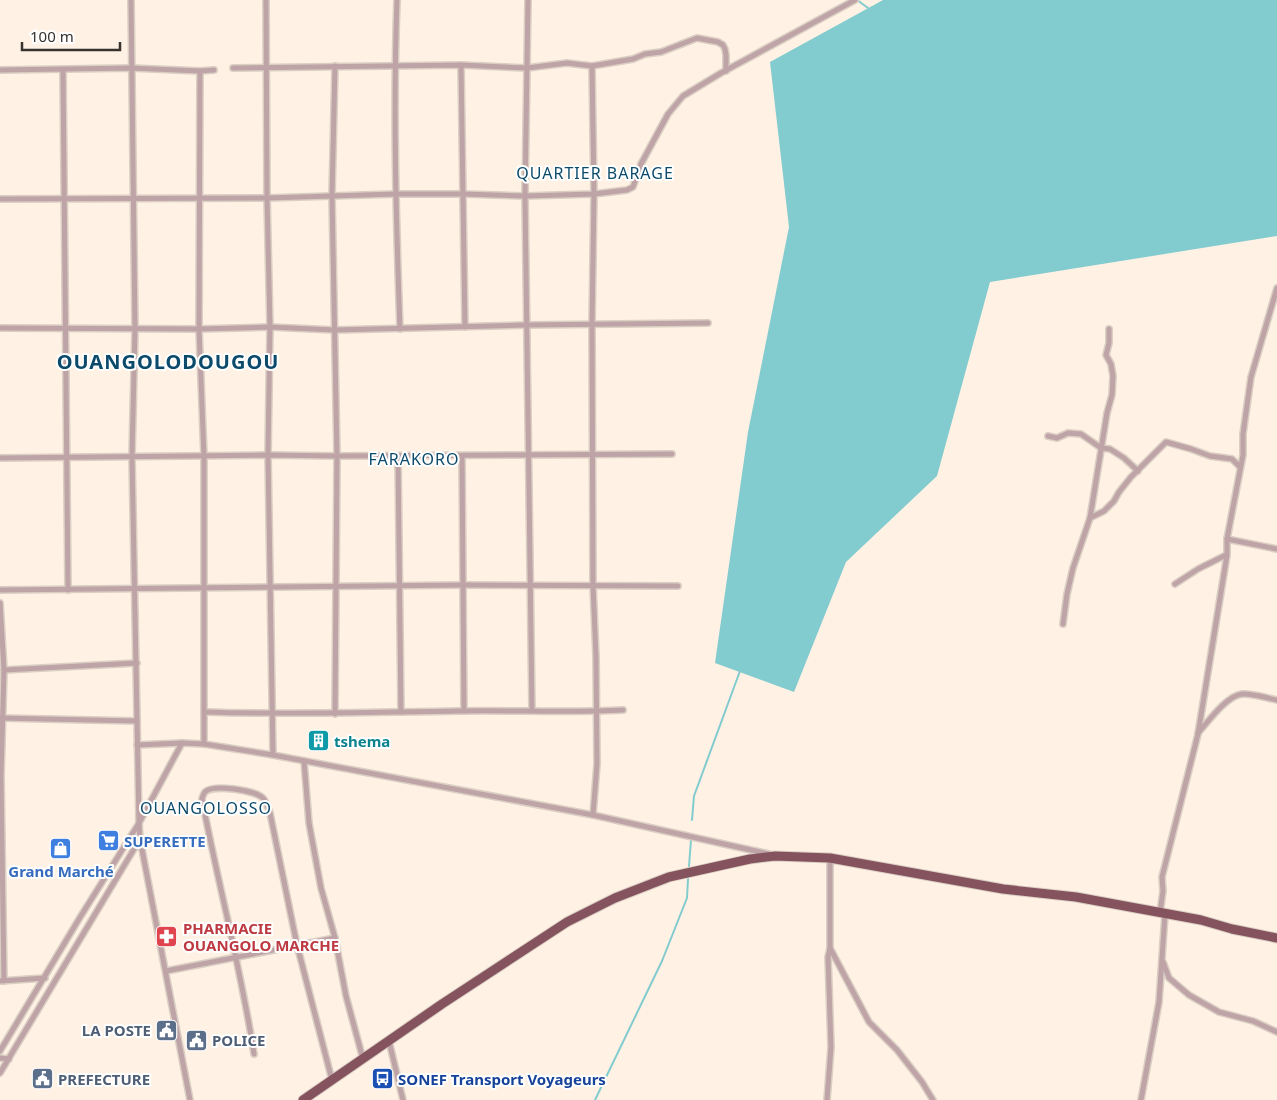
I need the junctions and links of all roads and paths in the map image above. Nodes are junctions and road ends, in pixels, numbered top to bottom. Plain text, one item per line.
1 (131, 0) edge
2 (266, 0) edge
3 (397, 0) edge
4 (528, 0) edge
5 (855, 0) edge
6 (461, 65) junction
7 (335, 66) junction
8 (395, 66) junction
9 (592, 66) junction
10 (266, 67) junction
11 (130, 68) junction
12 (233, 68) dead end
13 (527, 68) junction
14 (0, 70) edge
15 (63, 70) junction
16 (214, 70) dead end
17 (200, 71) junction
18 (726, 71) junction
19 (396, 194) junction
20 (463, 194) junction
21 (594, 194) junction
22 (332, 196) junction
23 (525, 196) junction
24 (267, 198) junction
25 (0, 199) edge
26 (201, 199) junction
27 (64, 200) junction
28 (134, 200) junction
29 (1277, 288) edge
30 (708, 323) dead end
31 (526, 324) junction
32 (592, 325) junction
33 (270, 327) junction
34 (465, 327) junction
35 (0, 328) edge
36 (66, 328) junction
37 (135, 329) junction
38 (199, 329) junction
39 (400, 329) junction
40 (1109, 329) dead end
41 (335, 330) junction
42 (1048, 436) dead end
43 (1101, 448) junction
44 (672, 454) dead end
45 (268, 455) junction
46 (530, 455) junction
47 (593, 455) junction
48 (204, 456) junction
49 (337, 456) junction
50 (398, 456) junction
51 (462, 456) junction
52 (0, 458) edge
53 (132, 458) junction
54 (68, 459) junction
55 (1240, 467) junction
56 (1138, 471) junction
57 (1090, 518) junction
58 (1227, 539) junction
59 (1277, 549) edge
60 (1227, 555) junction
61 (1175, 584) dead end
62 (463, 585) junction
63 (593, 585) junction
64 (399, 586) junction
65 (531, 586) junction
66 (678, 586) dead end
67 (336, 587) junction
68 (204, 588) junction
69 (269, 588) junction
70 (134, 589) junction
71 (0, 590) edge
72 (68, 590) junction
73 (0, 603) edge
74 (1063, 624) dead end
75 (137, 663) junction
76 (4, 670) junction
77 (1277, 700) edge
78 (532, 710) junction
79 (623, 710) dead end
80 (464, 711) junction
81 (206, 712) junction
82 (401, 712) junction
83 (597, 712) junction
84 (273, 714) junction
85 (336, 714) junction
86 (2, 718) edge
87 (137, 721) junction
88 (1198, 734) junction
89 (182, 742) junction
90 (137, 744) junction
91 (204, 744) junction
92 (273, 755) junction
93 (304, 762) junction
94 (594, 815) junction
95 (139, 823) junction
96 (140, 838) junction
97 (1, 853) edge
98 (775, 856) junction
99 (830, 858) junction
100 (1162, 913) junction
101 (335, 938) junction
102 (1277, 938) edge
103 (296, 945) junction
104 (830, 948) junction
105 (237, 957) junction
106 (1162, 959) junction
107 (166, 971) junction
108 (44, 978) junction
109 (2, 981) edge
110 (1276, 1031) edge
111 (390, 1041) junction
112 (0, 1051) edge
113 (254, 1054) dead end
114 (0, 1058) edge
115 (9, 1058) junction
116 (363, 1059) junction
117 (0, 1073) edge
118 (332, 1080) junction
119 (190, 1100) edge
120 (303, 1100) edge
121 (403, 1100) edge
122 (827, 1100) edge
123 (933, 1100) edge
124 (1141, 1100) edge

1 - 11 street
2 - 10 street
3 - 8 street
4 - 13 street
5 - 18 street
6 - 8 street
6 - 13 street
6 - 20 street
7 - 8 street
7 - 10 street
7 - 22 street
8 - 19 street
9 - 13 street
9 - 18 street
9 - 21 street
10 - 12 street
10 - 24 street
11 - 15 street
11 - 17 street
11 - 28 street
13 - 23 street
14 - 15 street
15 - 27 street
16 - 17 street
17 - 26 street
18 - 21 street
19 - 20 street
19 - 22 street
19 - 39 street
20 - 23 street
20 - 34 street
21 - 23 street
21 - 32 street
22 - 24 street
22 - 41 street
23 - 31 street
24 - 26 street
24 - 33 street
25 - 27 street
26 - 28 street
26 - 38 street
27 - 28 street
27 - 36 street
28 - 37 street
29 - 55 street
30 - 32 street
31 - 32 street
31 - 34 street
31 - 46 street
32 - 47 street
33 - 38 street
33 - 41 street
33 - 45 street
34 - 39 street
35 - 36 street
36 - 37 street
36 - 54 street
37 - 38 street
37 - 53 street
38 - 48 street
39 - 41 street
40 - 43 street
41 - 49 street
42 - 43 street
43 - 56 street
43 - 57 street
44 - 47 street
45 - 48 street
45 - 49 street
45 - 69 street
46 - 47 street
46 - 51 street
46 - 65 street
47 - 63 street
48 - 53 street
48 - 68 street
49 - 50 street
49 - 67 street
50 - 51 street
50 - 64 street
51 - 62 street
52 - 54 street
53 - 54 street
53 - 70 street
54 - 72 street
55 - 56 street
55 - 58 street
56 - 57 street
57 - 74 street
58 - 59 street
58 - 60 street
60 - 61 street
60 - 88 street
62 - 64 street
62 - 65 street
62 - 80 street
63 - 65 street
63 - 66 street
63 - 83 street
64 - 67 street
64 - 82 street
65 - 78 street
67 - 69 street
67 - 85 street
68 - 69 street
68 - 70 street
68 - 81 street
69 - 84 street
70 - 72 street
70 - 75 street
71 - 72 street
73 - 76 street
75 - 76 street
75 - 87 street
76 - 86 street
77 - 88 street
78 - 80 street
78 - 83 street
79 - 83 street
80 - 82 street
81 - 84 street
81 - 91 street
82 - 85 street
83 - 94 street
84 - 85 street
84 - 92 street
86 - 87 street
86 - 97 street
87 - 90 street
88 - 100 street
89 - 90 street
89 - 91 street
89 - 95 street
90 - 95 street
91 - 92 street
92 - 93 street
93 - 94 street
93 - 101 street
94 - 98 street
95 - 96 street
95 - 108 street
96 - 107 street
96 - 115 street
97 - 109 street
98 - 99 highway
98 - 111 highway
99 - 100 highway
99 - 104 street
100 - 102 highway
100 - 106 street
101 - 103 street
101 - 116 street
103 - 105 street
103 - 105 street
103 - 118 street
104 - 122 street
104 - 123 street
105 - 107 street
105 - 113 street
106 - 110 street
106 - 124 street
107 - 119 street
108 - 109 street
108 - 112 street
111 - 116 highway
111 - 121 street
114 - 115 street
115 - 117 street
116 - 118 highway
118 - 120 highway

